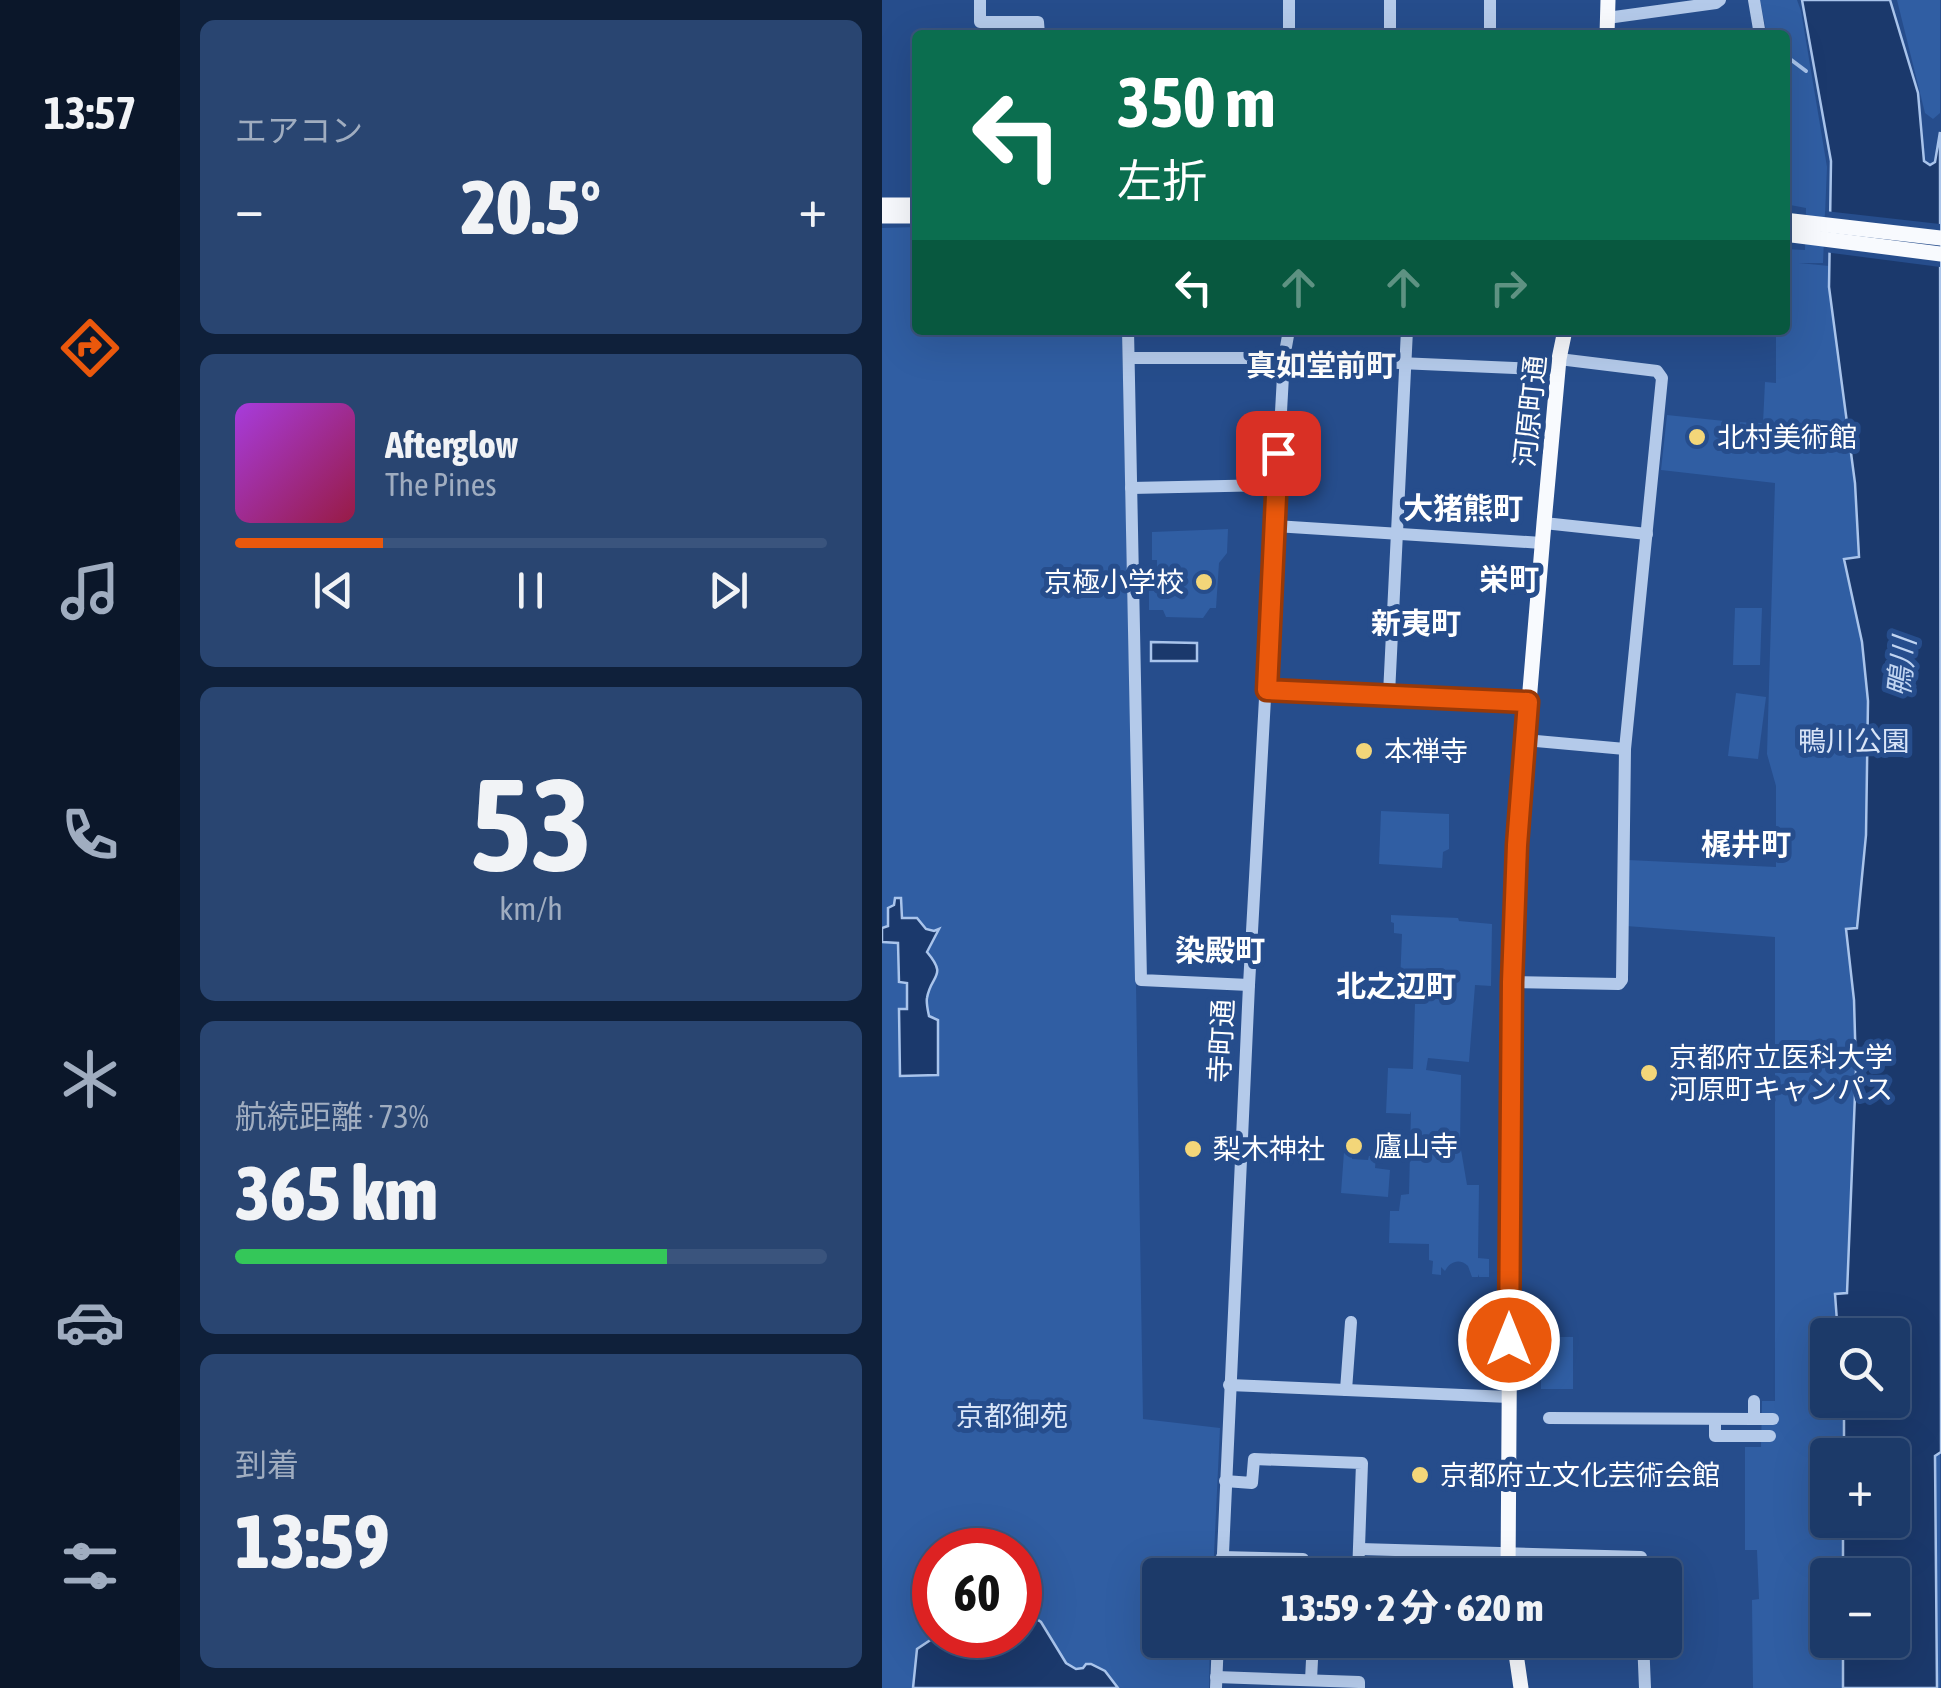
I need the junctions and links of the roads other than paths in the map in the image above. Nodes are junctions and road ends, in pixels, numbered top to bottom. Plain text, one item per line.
1 (980, 0) edge
2 (1289, 0) edge
3 (1390, 0) edge
4 (1490, 0) edge
5 (1617, 0) edge
6 (1720, 0) edge
7 (1754, 0) edge
8 (1607, 14) edge
9 (1039, 30) edge
10 (1289, 30) edge
11 (1390, 30) edge
12 (1490, 30) edge
13 (1759, 30) edge
14 (912, 205) edge
15 (882, 206) edge
16 (882, 216) edge
17 (912, 216) edge
18 (1790, 221) edge
19 (1790, 235) edge
20 (1940, 238) edge
21 (1940, 254) edge
22 (1128, 335) edge
23 (1288, 335) edge
24 (1407, 335) edge
25 (1564, 335) edge
26 (1129, 358) junction
27 (1284, 358) junction
28 (1406, 364) junction
29 (1559, 365) junction
30 (1276, 485) junction
31 (1131, 488) junction
32 (1544, 523) junction
33 (1274, 526) junction
34 (1398, 533) junction
35 (1647, 534) junction
36 (1542, 543) junction
37 (1267, 690) junction
38 (1389, 694) junction
39 (1528, 702) junction
40 (1525, 740) junction
41 (1625, 749) junction
42 (1512, 982) junction
43 (1249, 985) junction
44 (1351, 1322) dead end
45 (1229, 1385) junction
46 (1346, 1390) junction
47 (1509, 1397) junction
48 (1754, 1401) dead end
49 (1549, 1418) dead end
50 (1715, 1419) junction
51 (1754, 1419) junction
52 (1774, 1419) dead end
53 (1770, 1436) dead end
54 (1226, 1482) junction
55 (1360, 1549) junction
56 (1507, 1554) junction
57 (1222, 1557) joint
58 (1262, 1558) edge
59 (1359, 1558) edge
60 (1507, 1558) edge
61 (1642, 1558) edge
62 (1312, 1658) edge
63 (1516, 1658) edge
64 (1644, 1658) edge
65 (1311, 1680) junction
66 (1216, 1682) edge
67 (1358, 1688) edge
68 (1520, 1688) edge
69 (1645, 1688) edge

1 - 9 street
2 - 10 street
3 - 11 street
4 - 12 street
5 - 8 street
6 - 8 street
7 - 13 street
14 - 15 main road
16 - 17 main road
18 - 20 main road
19 - 21 main road
22 - 26 street
23 - 27 street, 寺町通
24 - 28 street
25 - 29 main road, 河原町通
26 - 27 street
26 - 31 street
27 - 28 street
27 - 30 street, 寺町通
28 - 29 street
28 - 34 street
29 - 32 main road, 河原町通
29 - 35 street
30 - 31 street
30 - 33 street, 寺町通
31 - 43 street
32 - 35 street
32 - 36 main road, 河原町通
33 - 34 street
33 - 37 street, 寺町通
34 - 36 street
34 - 38 street
35 - 41 street
36 - 39 main road, 河原町通
37 - 38 street
37 - 43 street, 寺町通
38 - 39 street
39 - 40 main road, 河原町通
40 - 41 street
40 - 42 main road, 河原町通
41 - 42 street
42 - 47 main road, 河原町通
43 - 45 street, 寺町通
44 - 46 street
45 - 46 street
45 - 54 street, 寺町通
46 - 47 street
47 - 56 main road, 河原町通
48 - 51 street
49 - 50 street
50 - 51 street
50 - 53 street
51 - 52 street
54 - 55 street
54 - 57 street, 寺町通
55 - 56 street
55 - 59 street
56 - 60 main road, 河原町通
56 - 61 street
57 - 58 street
62 - 65 street
63 - 68 main road
64 - 69 street
65 - 66 street
65 - 67 street

